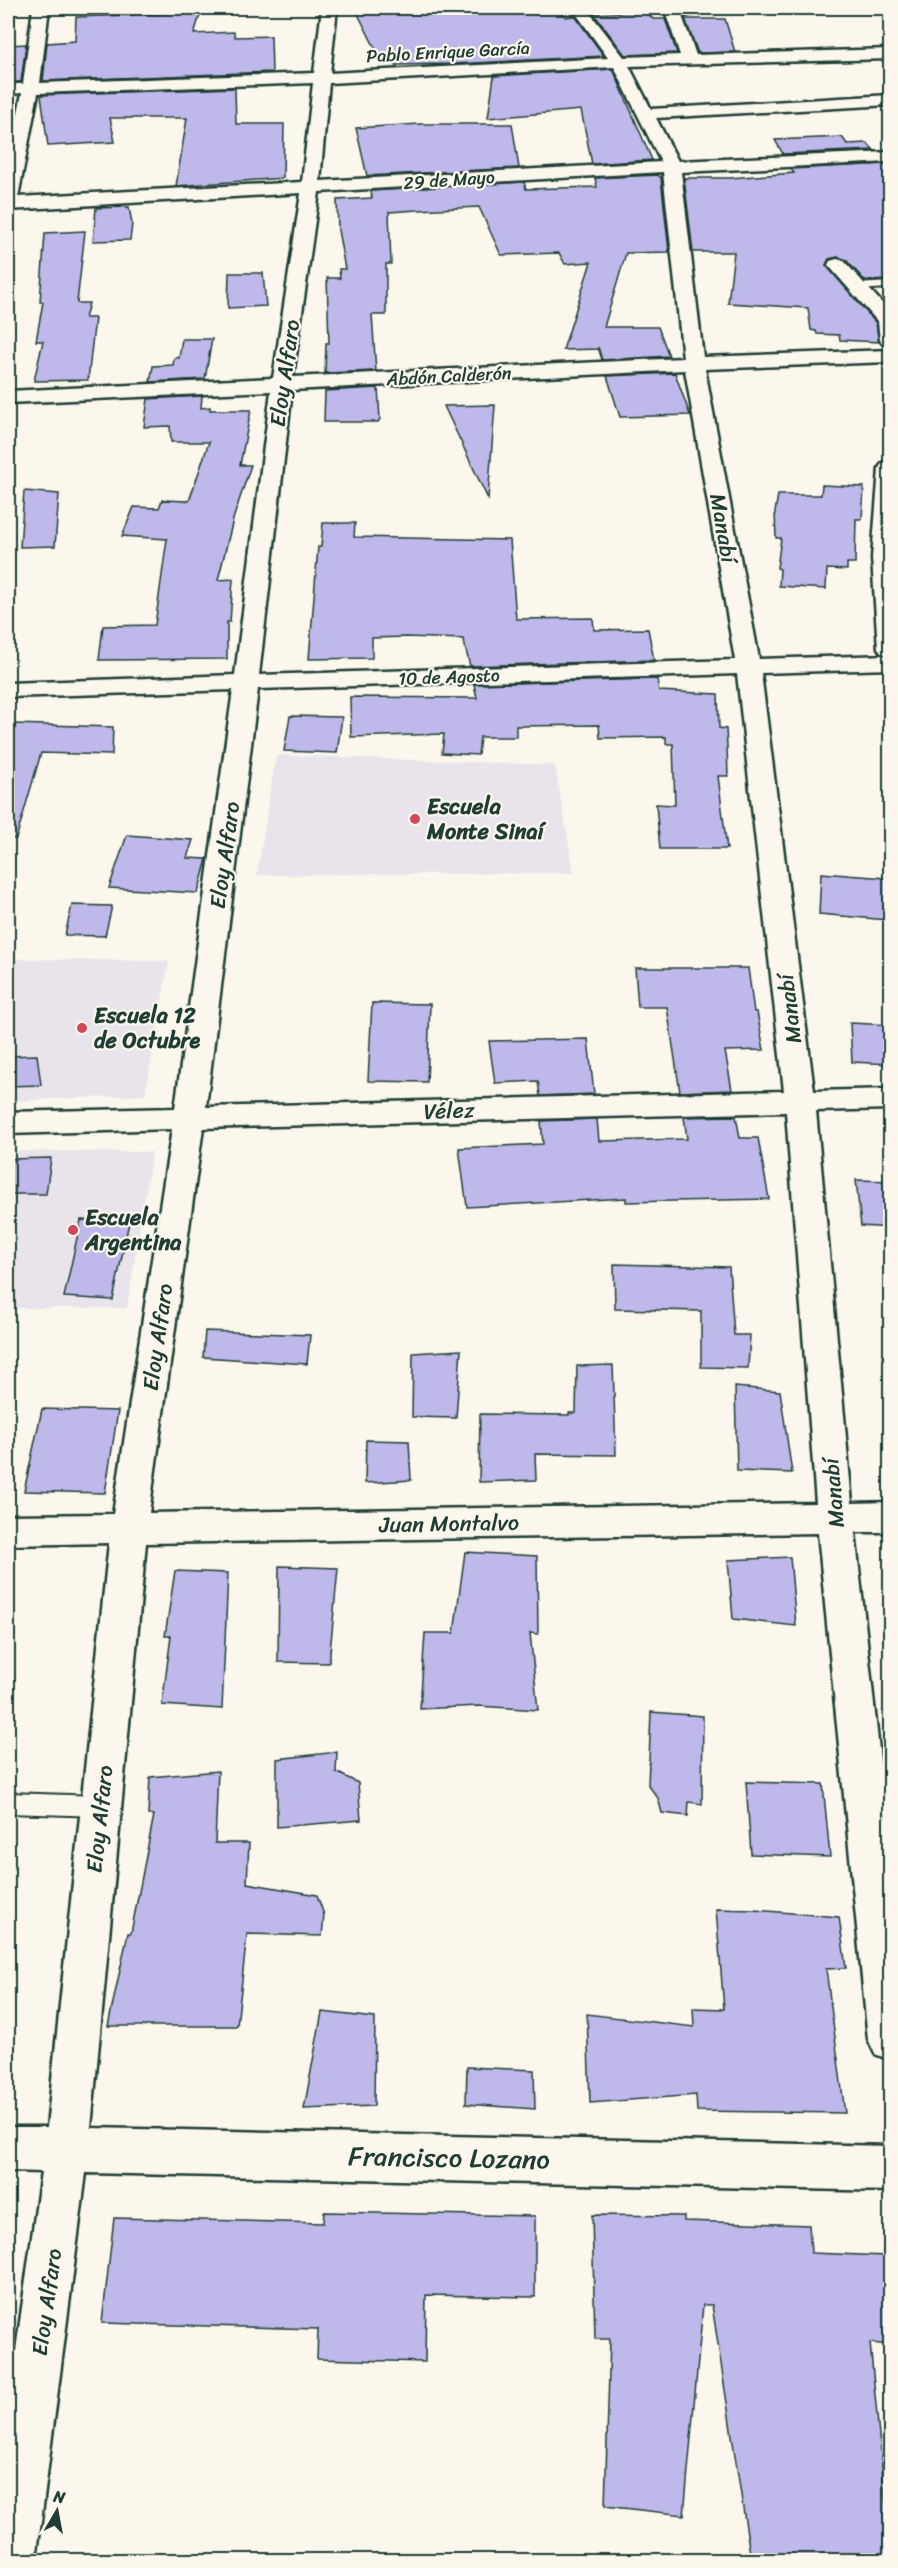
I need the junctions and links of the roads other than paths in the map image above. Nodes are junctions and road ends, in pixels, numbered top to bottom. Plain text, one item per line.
1 (41, 8) edge
2 (329, 8) edge
3 (579, 8) edge
4 (705, 8) edge
5 (671, 10) edge
6 (891, 54) edge
7 (690, 60) junction
8 (619, 62) junction
9 (323, 78) junction
10 (31, 88) junction
11 (8, 89) edge
12 (891, 100) edge
13 (645, 114) junction
14 (891, 157) edge
15 (671, 165) junction
16 (310, 189) junction
17 (8, 204) edge
18 (837, 265) dead end
19 (891, 285) edge
20 (856, 286) junction
21 (891, 340) edge
22 (891, 356) edge
23 (694, 362) junction
24 (282, 386) junction
25 (8, 398) edge
26 (891, 468) edge
27 (887, 510) edge
28 (891, 648) edge
29 (891, 662) edge
30 (748, 667) junction
31 (246, 683) junction
32 (8, 690) edge
33 (891, 1099) edge
34 (800, 1101) junction
35 (189, 1117) junction
36 (8, 1123) edge
37 (835, 1517) junction
38 (891, 1517) edge
39 (129, 1528) junction
40 (8, 1530) edge
41 (8, 1803) edge
42 (100, 1806) junction
43 (891, 2039) edge
44 (8, 2149) edge
45 (67, 2149) junction
46 (891, 2169) edge
47 (11, 2560) edge

1 - 10 street
2 - 9 street, Eloy Alfaro
3 - 8 street, Manabí
4 - 5 street
5 - 7 street
6 - 7 street, Pablo Enrique García
7 - 8 street, Pablo Enrique García
8 - 9 street, Pablo Enrique García
8 - 13 street, Manabí
9 - 10 street, Pablo Enrique García
9 - 16 street, Eloy Alfaro
10 - 11 street, Pablo Enrique García
10 - 17 street
12 - 13 street
13 - 15 street, Manabí
14 - 15 street, 29 de Mayo
15 - 16 street, 29 de Mayo
15 - 23 street, Manabí
16 - 17 street, 29 de Mayo
16 - 24 street, Eloy Alfaro
18 - 20 street
19 - 20 lane
20 - 21 street
22 - 23 street, Abdón Calderón
23 - 24 street, Abdón Calderón
23 - 30 street, Manabí
24 - 25 street, Abdón Calderón
24 - 31 street, Eloy Alfaro
26 - 27 street
27 - 28 street
29 - 30 street, 10 de Agosto
30 - 31 street, 10 de Agosto
30 - 34 street, Manabí
31 - 32 street, 10 de Agosto
31 - 35 street, Eloy Alfaro
33 - 34 street, Vélez
34 - 35 street, Vélez
34 - 37 street, Manabí
35 - 36 street, Vélez
35 - 39 street, Eloy Alfaro
37 - 38 street, Juan Montalvo
37 - 39 street, Juan Montalvo
37 - 43 street, Manabí
39 - 40 street, Juan Montalvo
39 - 42 street, Eloy Alfaro
41 - 42 lane
42 - 45 street, Eloy Alfaro
44 - 45 street, Francisco Lozano
45 - 46 street, Francisco Lozano
45 - 47 street, Eloy Alfaro

